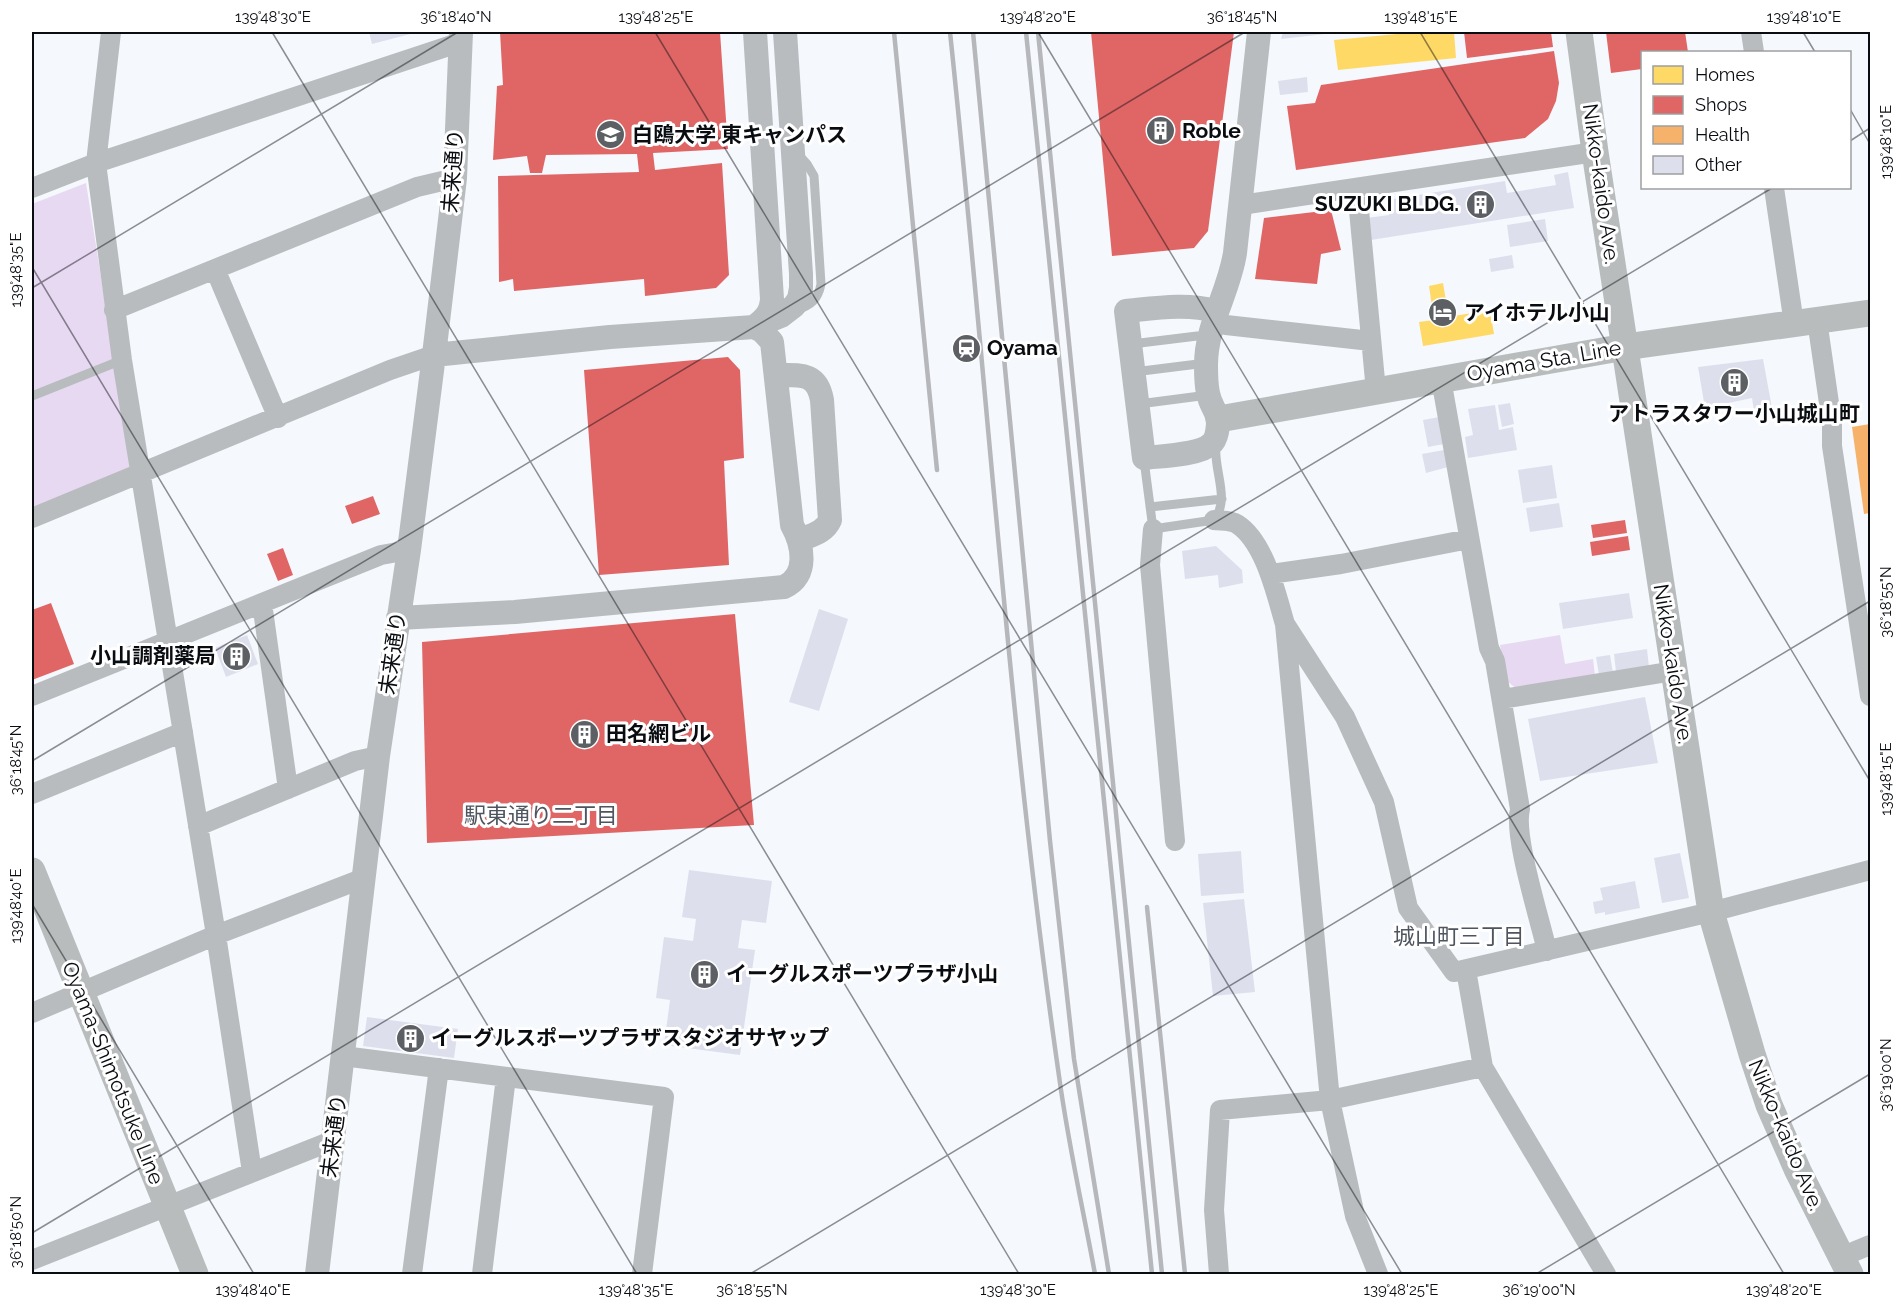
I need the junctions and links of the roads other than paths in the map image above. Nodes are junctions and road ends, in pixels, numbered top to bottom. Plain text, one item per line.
1 (111, 32) edge
2 (755, 32) edge
3 (785, 32) edge
4 (1259, 32) edge
5 (1579, 32) edge
6 (1751, 32) edge
7 (461, 37) edge
8 (1754, 51) edge
9 (1595, 152) junction
10 (96, 163) junction
11 (454, 178) junction
12 (32, 188) edge
13 (1357, 189) junction
14 (1774, 189) edge
15 (1241, 204) junction
16 (215, 269) junction
17 (114, 310) junction
18 (1870, 313) edge
19 (1805, 322) junction
20 (1213, 324) junction
21 (754, 327) junction
22 (1371, 341) junction
23 (1130, 344) junction
24 (1625, 347) junction
25 (434, 355) junction
26 (122, 360) junction
27 (1206, 363) junction
28 (1133, 372) junction
29 (777, 375) junction
30 (1441, 379) junction
31 (1376, 391) junction
32 (32, 396) edge
33 (1136, 404) junction
34 (1214, 407) junction
35 (278, 418) junction
36 (1144, 458) junction
37 (140, 475) junction
38 (1222, 499) junction
39 (1150, 507) junction
40 (32, 518) edge
41 (1214, 520) junction
42 (1153, 529) junction
43 (1469, 539) junction
44 (801, 540) junction
45 (409, 550) junction
46 (1270, 574) junction
47 (262, 603) junction
48 (398, 618) junction
49 (1285, 624) junction
50 (168, 640) junction
51 (1674, 671) junction
52 (32, 696) edge
53 (1870, 696) edge
54 (1502, 699) junction
55 (183, 732) junction
56 (378, 756) junction
57 (288, 789) junction
58 (32, 794) edge
59 (198, 826) junction
60 (1175, 842) dead end
61 (1870, 870) edge
62 (32, 871) edge
63 (364, 878) junction
64 (1710, 912) junction
65 (216, 935) junction
66 (1547, 951) junction
67 (1466, 970) junction
68 (81, 993) junction
69 (32, 1013) edge
70 (343, 1056) junction
71 (1483, 1066) junction
72 (439, 1068) junction
73 (506, 1077) junction
74 (1330, 1100) junction
75 (333, 1140) junction
76 (252, 1173) junction
77 (167, 1207) junction
78 (1870, 1245) edge
79 (32, 1260) edge
80 (1845, 1266) edge
81 (195, 1275) edge
82 (317, 1275) edge
83 (412, 1275) edge
84 (482, 1275) edge
85 (642, 1275) edge
86 (1219, 1275) edge
87 (1377, 1275) edge
88 (1606, 1275) edge

1 - 10 street
2 - 21 street
3 - 21 street
4 - 15 street
5 - 9 main road, Nikko-kaido Ave.
6 - 8 street
7 - 10 street
7 - 11 street, 未来通り
9 - 13 street
9 - 24 main road, Nikko-kaido Ave.
10 - 12 street
10 - 17 street
11 - 16 street
11 - 25 street, 未来通り
13 - 15 street
13 - 22 street
14 - 19 street
15 - 20 street
16 - 17 street
16 - 35 street
17 - 26 street
18 - 19 main road, Oyama Sta. Line
19 - 24 main road, Oyama Sta. Line
19 - 53 street
20 - 22 street
20 - 23 lane
20 - 23 street
20 - 27 street
21 - 25 street
21 - 29 street
22 - 31 street
23 - 28 street
24 - 30 main road, Oyama Sta. Line
24 - 51 main road, Nikko-kaido Ave.
25 - 35 street
25 - 45 street, 未来通り
26 - 32 lane
26 - 37 street
27 - 28 lane
27 - 34 street
28 - 33 street
29 - 44 street
29 - 44 street
30 - 31 main road, Oyama Sta. Line
30 - 43 street
31 - 34 main road, Oyama Sta. Line
33 - 34 lane
33 - 36 street
34 - 36 street
34 - 38 lane
35 - 37 street
36 - 39 lane
37 - 40 street
37 - 50 street
38 - 39 lane
38 - 41 lane
39 - 42 lane
41 - 42 lane
41 - 46 street
42 - 60 street
43 - 46 street
43 - 54 street
44 - 48 street
45 - 47 street
45 - 48 street, 未来通り
46 - 49 street
47 - 50 street
47 - 57 street
48 - 56 street, 未来通り
49 - 67 street
49 - 74 street
50 - 52 street
50 - 55 street
51 - 54 street
51 - 64 main road, Nikko-kaido Ave.
54 - 66 street
55 - 58 street
55 - 59 street
56 - 57 street
56 - 63 street, 未来通り
57 - 59 street
59 - 65 street
61 - 64 street
62 - 68 main road, Oyama-Shimotsuke Line
63 - 65 street
63 - 70 street, 未来通り
64 - 66 street
64 - 80 main road, Nikko-kaido Ave.
65 - 68 street
65 - 76 street
66 - 67 street
67 - 71 street
68 - 69 street
68 - 77 main road, Oyama-Shimotsuke Line
70 - 72 street
70 - 75 street, 未来通り
71 - 74 street
71 - 88 street
72 - 73 street
72 - 83 street
73 - 84 street
73 - 85 street
74 - 86 street
74 - 87 street
75 - 76 street
75 - 82 street, 未来通り
76 - 77 street
77 - 79 street
77 - 81 main road, Oyama-Shimotsuke Line
78 - 80 street

